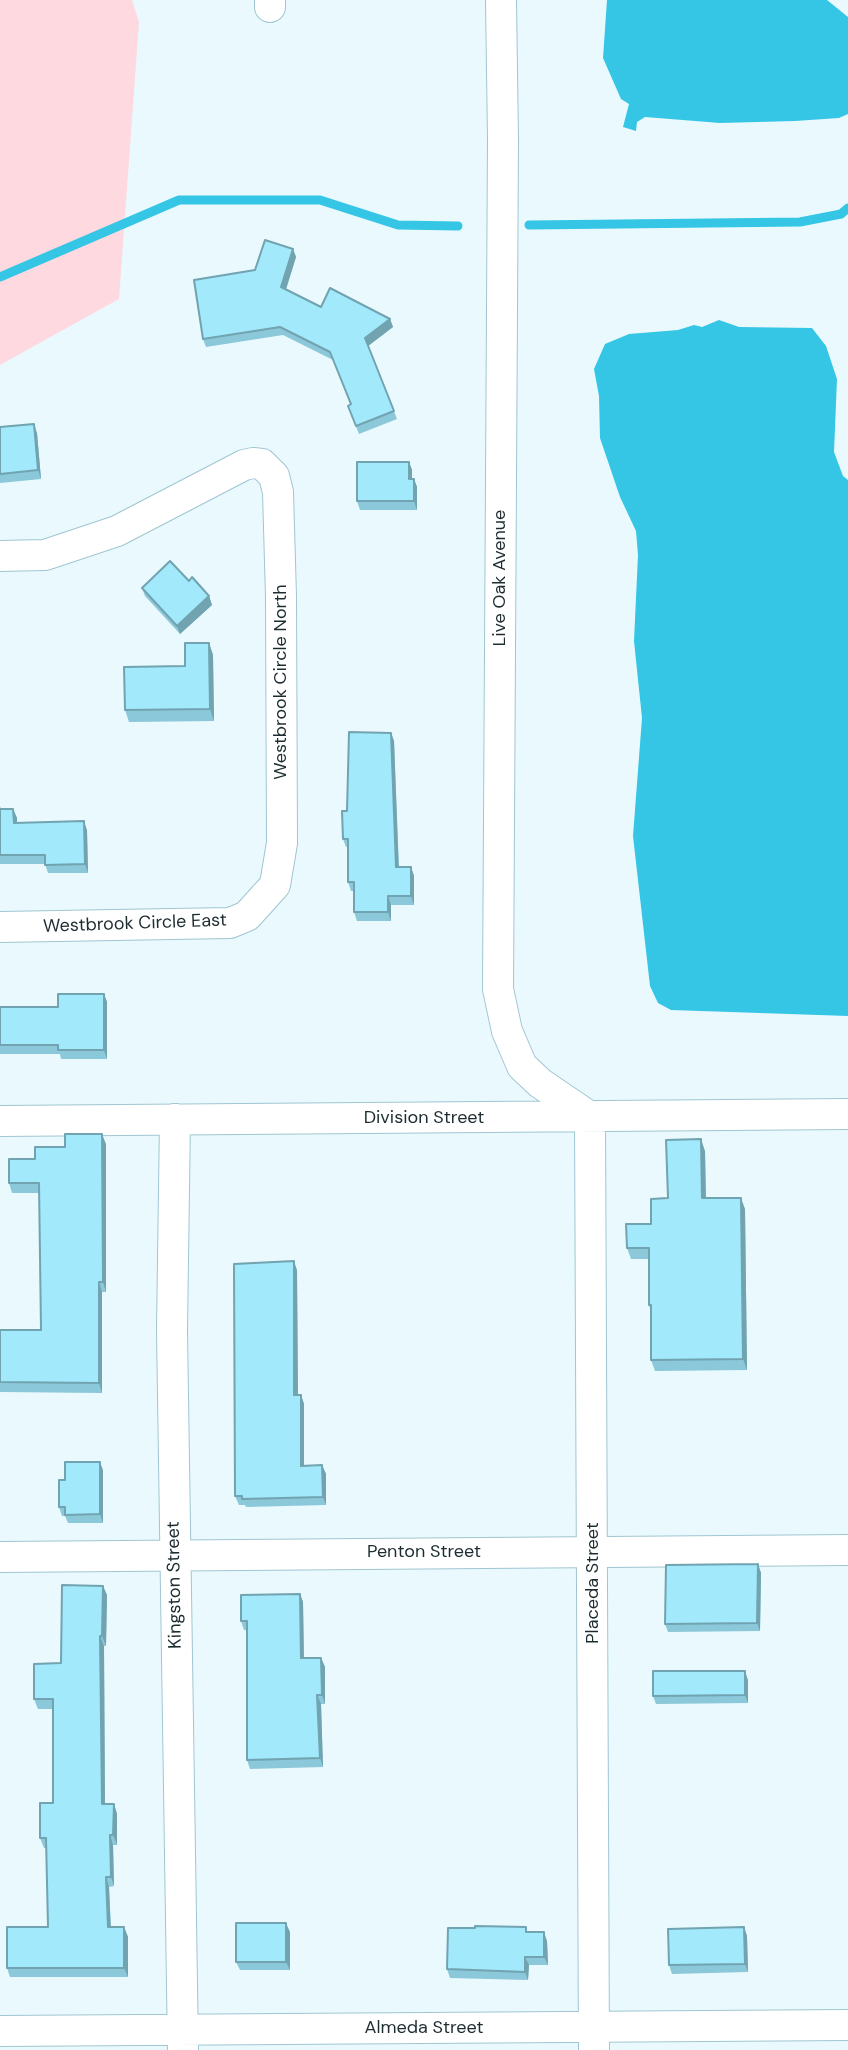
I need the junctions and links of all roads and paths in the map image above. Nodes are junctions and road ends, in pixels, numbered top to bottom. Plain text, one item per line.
1 (501, 0) edge
2 (0, 556) edge
3 (262, 899) joint
4 (0, 927) edge
5 (848, 1114) edge
6 (590, 1117) junction
7 (175, 1119) junction
8 (0, 1121) edge
9 (848, 1550) edge
10 (593, 1552) junction
11 (175, 1554) junction
12 (0, 1557) edge
13 (848, 2025) edge
14 (0, 2031) edge
15 (594, 2039) edge
16 (183, 2040) edge

1 - 6 street, Live Oak Avenue
2 - 3 street, Westbrook Circle North
3 - 4 street, Westbrook Circle East
5 - 6 street, Division Street
6 - 7 street, Division Street
6 - 10 street, Placeda Street
7 - 8 street, Division Street
7 - 11 street, Kingston Street
9 - 10 street, Penton Street
10 - 11 street, Penton Street
10 - 15 street, Placeda Street
11 - 12 street, Penton Street
11 - 16 street, Kingston Street
13 - 15 street, Almeda Street
14 - 16 street, Almeda Street
15 - 16 street, Almeda Street

